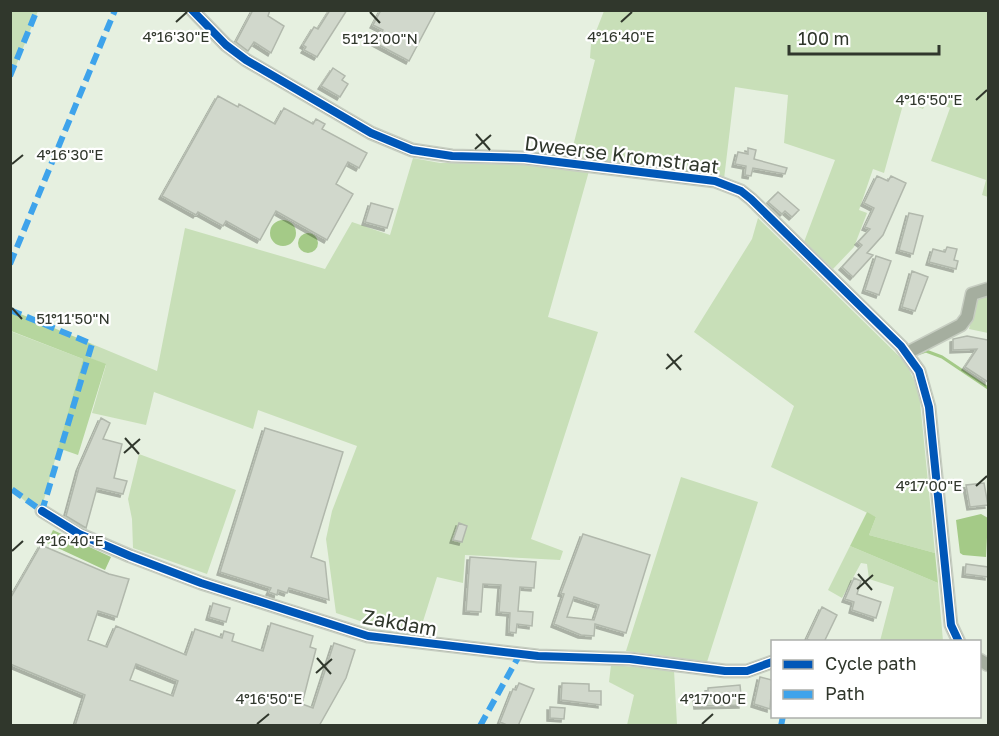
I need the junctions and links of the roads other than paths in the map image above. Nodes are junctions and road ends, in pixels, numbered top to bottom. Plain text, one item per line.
1 (192, 10) edge
2 (988, 289) edge
3 (907, 353) junction
4 (42, 512) dead end
5 (958, 640) edge
6 (771, 662) edge

1 - 3 street, Dweerse Kromstraat
2 - 3 street
3 - 5 street, Dweerse Kromstraat
4 - 6 street, Zakdam

